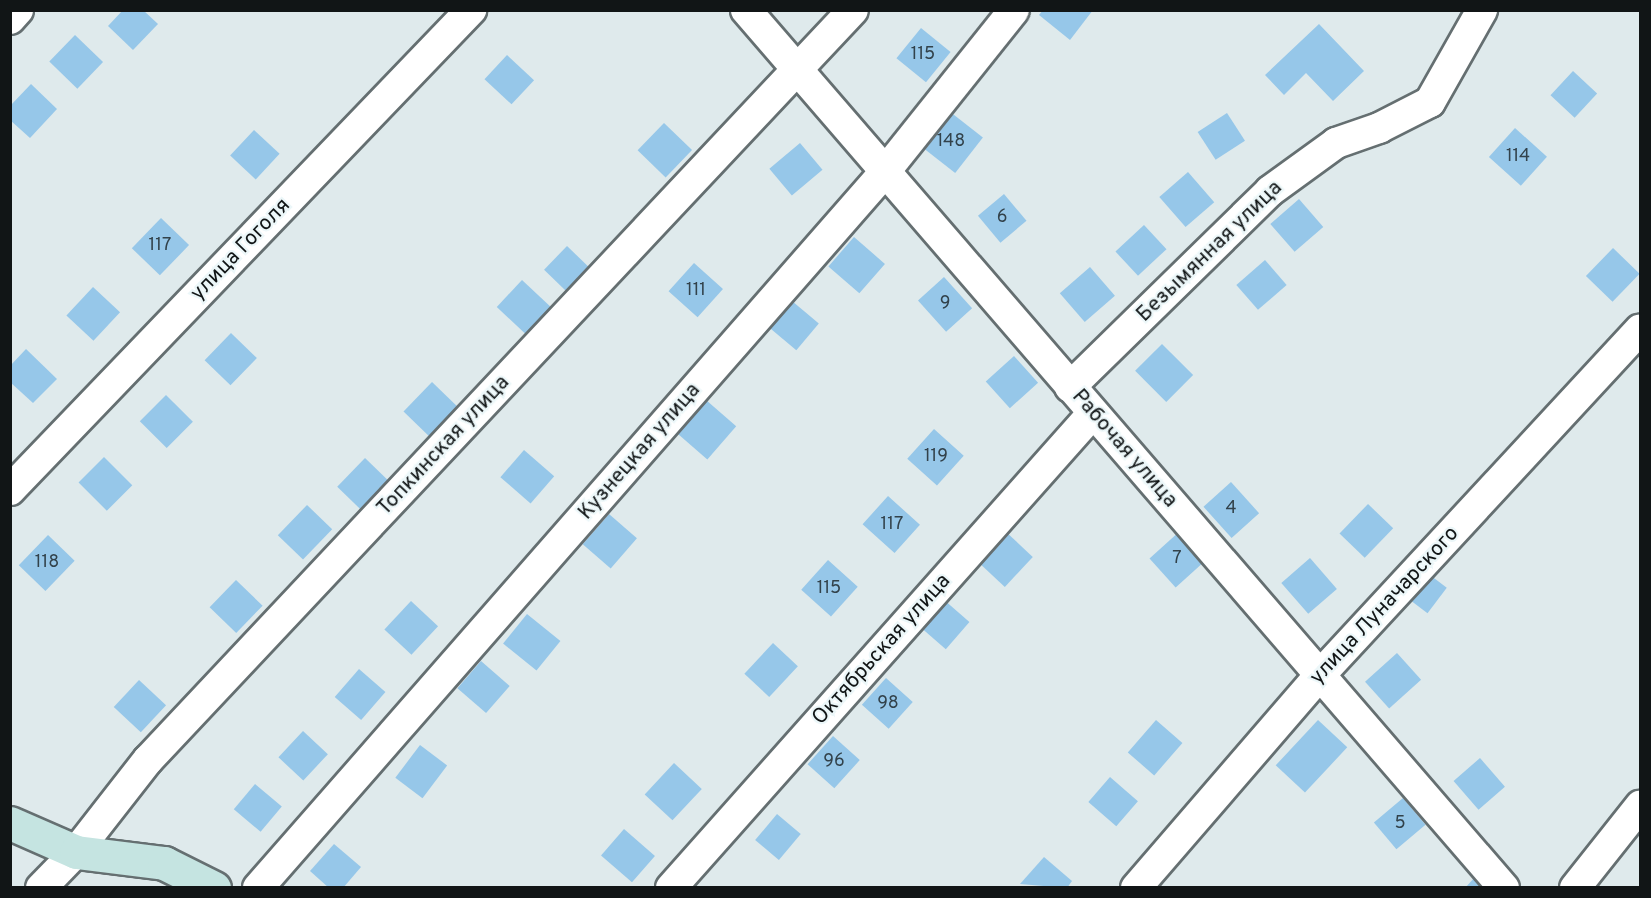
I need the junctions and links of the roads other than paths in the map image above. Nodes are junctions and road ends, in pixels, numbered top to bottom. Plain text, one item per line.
1 (18, 10) edge
2 (471, 10) edge
3 (746, 10) edge
4 (853, 10) edge
5 (1014, 10) edge
6 (1482, 10) edge
7 (10, 19) edge
8 (798, 71) junction
9 (884, 172) junction
10 (1641, 329) edge
11 (1070, 387) junction
12 (1093, 413) junction
13 (10, 490) edge
14 (1320, 675) junction
15 (1641, 806) edge
16 (10, 823) edge
17 (75, 852) junction
18 (41, 888) edge
19 (214, 888) edge
20 (258, 888) edge
21 (671, 888) edge
22 (1136, 888) edge
23 (1504, 888) edge
24 (1575, 888) edge

1 - 7 street
2 - 13 street, улица Гоголя
3 - 8 street, Рабочая улица
4 - 8 street, Топкинская улица
5 - 9 street, Кузнецкая улица
6 - 11 street, Безымянная улица
8 - 9 street, Рабочая улица
8 - 17 street, Топкинская улица
9 - 11 street, Рабочая улица
9 - 20 street, Кузнецкая улица
10 - 14 street, улица Луначарского
11 - 12 street, Рабочая улица
12 - 14 street, Рабочая улица
12 - 21 street, Октябрьская улица
14 - 22 street, улица Луначарского
14 - 23 street, Рабочая улица
15 - 24 street
16 - 17 street
17 - 18 street, Топкинская улица
17 - 19 street

